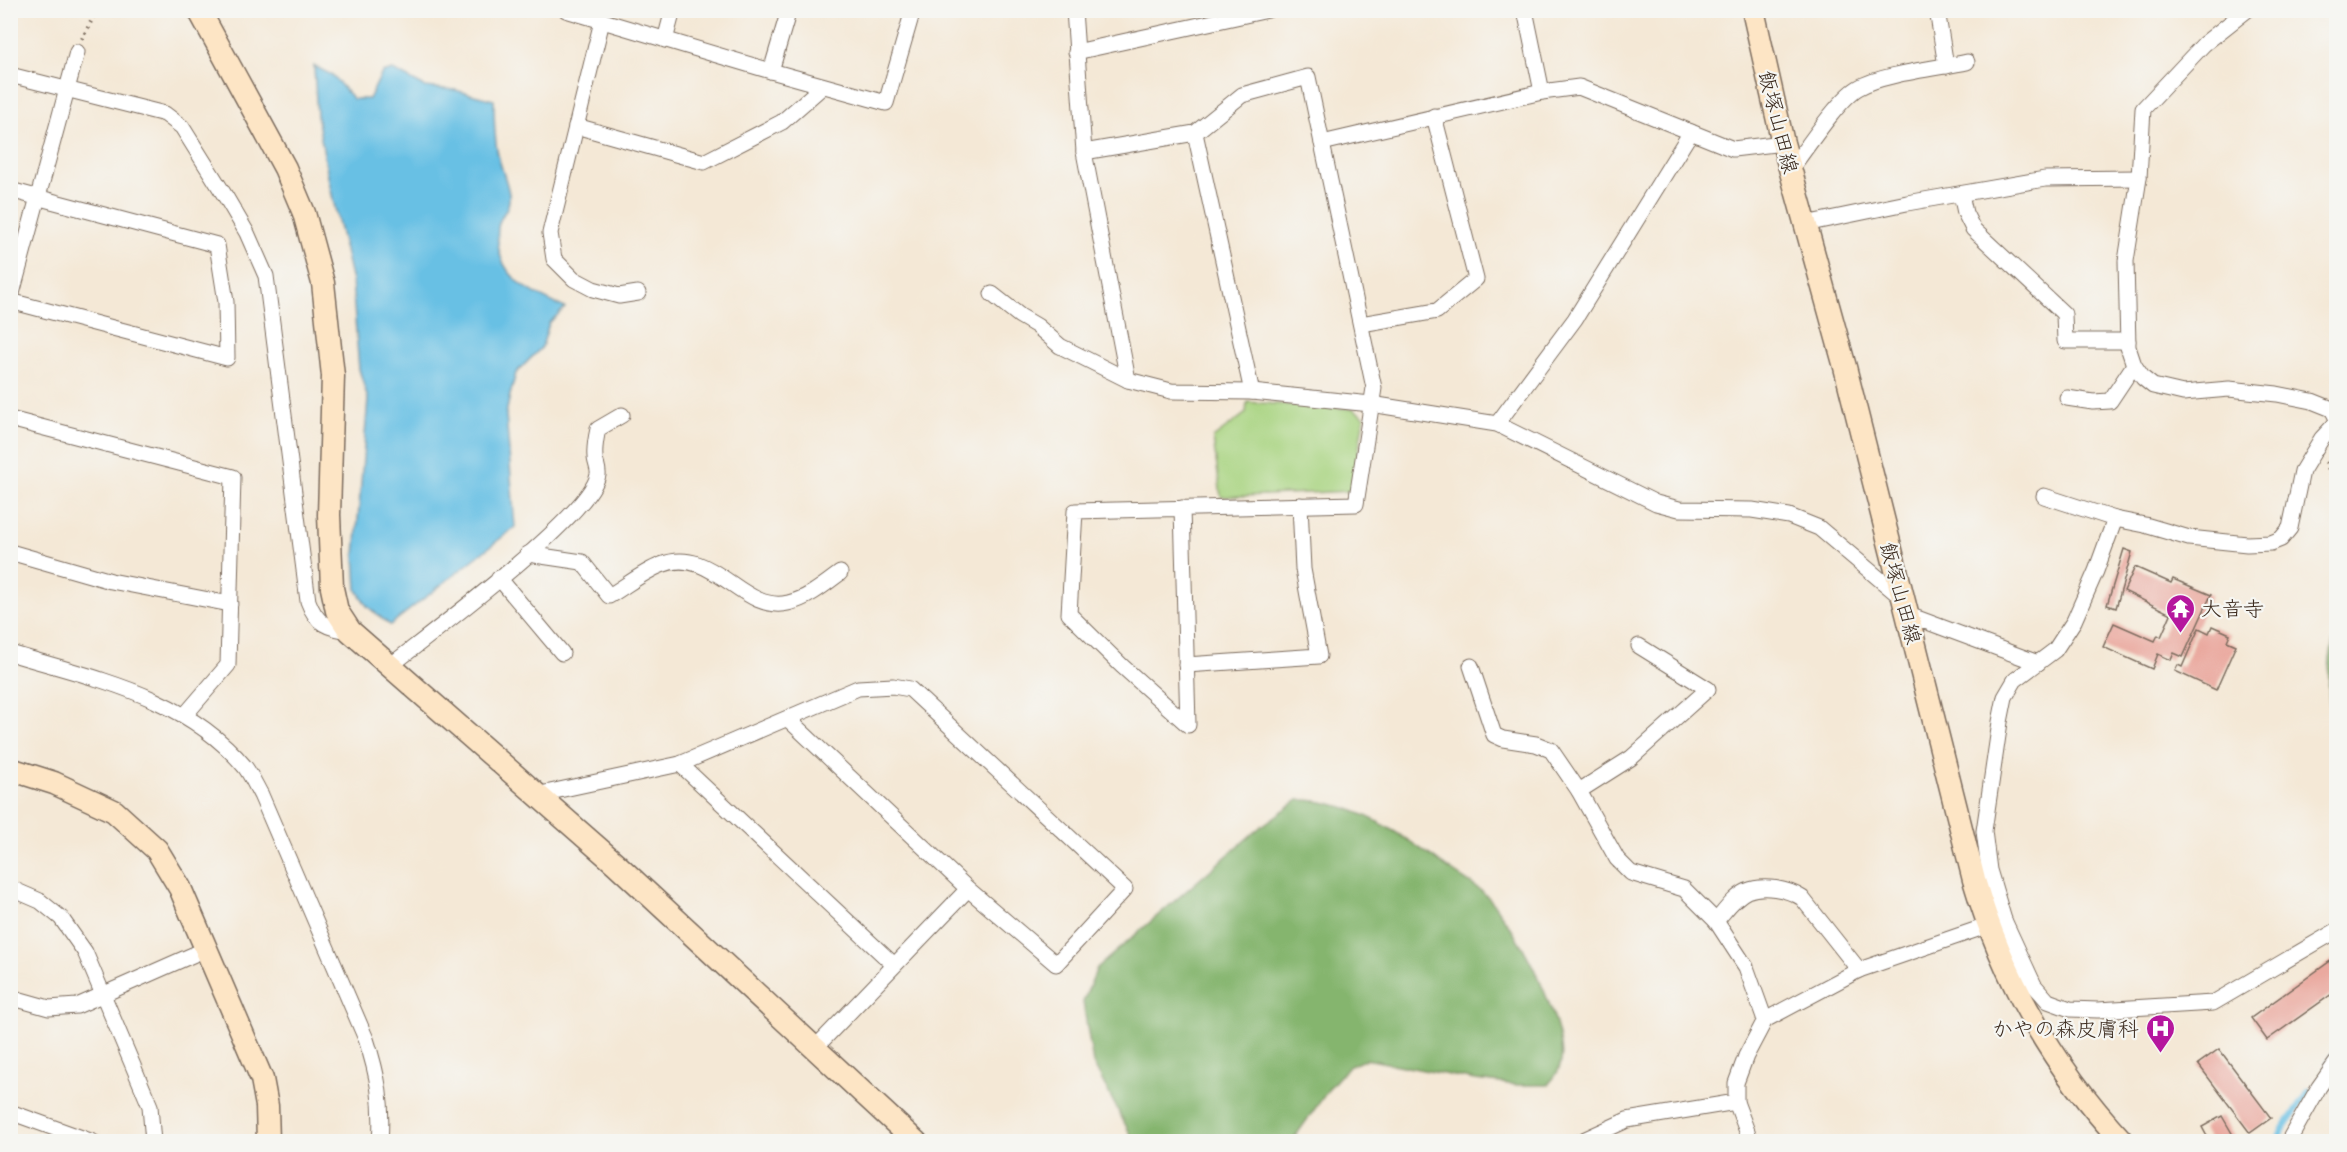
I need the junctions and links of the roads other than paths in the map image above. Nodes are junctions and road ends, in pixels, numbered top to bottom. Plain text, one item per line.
1 (199, 10) edge
2 (566, 10) edge
3 (673, 10) edge
4 (789, 10) edge
5 (913, 10) edge
6 (1074, 10) edge
7 (1268, 10) edge
8 (1525, 10) edge
9 (1753, 10) edge
10 (1937, 10) edge
11 (2247, 10) edge
12 (602, 21) junction
13 (664, 40) junction
14 (77, 52) road end
15 (1076, 52) junction
16 (1967, 62) dead end
17 (1946, 66) junction
18 (771, 71) junction
19 (10, 75) edge
20 (824, 86) junction
21 (68, 91) junction
22 (1542, 92) junction
23 (1434, 116) junction
24 (576, 126) junction
25 (1691, 132) junction
26 (1196, 133) junction
27 (1322, 143) junction
28 (1783, 144) junction
29 (1084, 152) junction
30 (1790, 170) junction
31 (2139, 178) junction
32 (10, 190) edge
33 (1961, 194) junction
34 (39, 197) junction
35 (1806, 224) junction
36 (638, 293) dead end
37 (992, 294) dead end
38 (10, 301) edge
39 (1360, 324) junction
40 (2128, 341) junction
41 (2134, 365) junction
42 (1128, 380) junction
43 (1252, 392) junction
44 (2067, 398) dead end
45 (1371, 404) junction
46 (622, 415) dead end
47 (2337, 417) edge
48 (10, 419) edge
49 (2337, 423) edge
50 (1497, 424) junction
51 (2044, 496) dead end
52 (1300, 505) junction
53 (1182, 508) junction
54 (2115, 519) junction
55 (10, 552) edge
56 (528, 554) junction
57 (840, 573) dead end
58 (499, 578) junction
59 (230, 604) junction
60 (1904, 606) junction
61 (350, 632) junction
62 (1639, 646) dead end
63 (10, 653) edge
64 (562, 653) dead end
65 (2038, 663) junction
66 (390, 666) junction
67 (1186, 666) junction
68 (1471, 666) dead end
69 (186, 716) junction
70 (788, 719) junction
71 (680, 764) junction
72 (10, 769) edge
73 (1579, 791) junction
74 (536, 795) junction
75 (10, 888) edge
76 (968, 889) junction
77 (1716, 921) junction
78 (1996, 922) junction
79 (2337, 931) edge
80 (206, 948) junction
81 (894, 965) junction
82 (1859, 970) junction
83 (103, 993) junction
84 (10, 997) edge
85 (1765, 1020) junction
86 (815, 1048) junction
87 (2337, 1063) edge
88 (1736, 1102) junction
89 (10, 1112) edge
90 (93, 1142) edge
91 (153, 1142) edge
92 (268, 1142) edge
93 (380, 1142) edge
94 (916, 1142) edge
95 (1579, 1142) edge
96 (1751, 1142) edge
97 (2123, 1142) edge
98 (2288, 1142) edge

1 - 61 street
2 - 12 street
3 - 13 street
4 - 18 street
5 - 20 street
6 - 15 street
7 - 15 street
8 - 22 street
9 - 28 street, 飯塚山田線
10 - 17 street
11 - 31 street
12 - 13 street
12 - 24 street
13 - 18 street
14 - 21 street
15 - 29 street
16 - 17 street
17 - 30 street
18 - 20 street
19 - 21 street
20 - 24 street
21 - 34 street
21 - 61 street
22 - 23 street
22 - 25 street
23 - 27 street
23 - 39 street
24 - 36 street
25 - 28 street
25 - 50 street
26 - 27 street
26 - 29 street
26 - 43 street
27 - 39 street
28 - 30 street, 飯塚山田線
29 - 42 street
30 - 35 street, 飯塚山田線
31 - 33 street
31 - 40 street
32 - 34 street
33 - 35 street
33 - 40 street
34 - 38 street
34 - 38 street
35 - 60 street, 飯塚山田線
37 - 42 street
39 - 45 street
40 - 41 street
41 - 44 street
41 - 47 street
42 - 43 street
43 - 45 street
45 - 50 street
45 - 52 street
46 - 56 street
48 - 59 street
49 - 54 street
50 - 60 street
51 - 54 street
52 - 53 street
52 - 67 street
53 - 67 street
53 - 67 street
54 - 65 street
55 - 59 street
56 - 57 street
56 - 58 street
58 - 64 street
58 - 66 street
59 - 69 street
60 - 65 street
60 - 78 street, 飯塚山田線
61 - 66 street
62 - 73 street
63 - 69 street
65 - 78 street
66 - 74 street
68 - 73 street
69 - 93 street
70 - 71 street
70 - 76 street
70 - 76 street
71 - 74 street
71 - 81 street
72 - 80 street
73 - 77 street
74 - 86 street
75 - 83 street
76 - 81 street
77 - 82 street
77 - 85 street
78 - 79 street
78 - 82 street
78 - 97 street, 飯塚山田線
80 - 83 street
80 - 92 street
81 - 86 street
82 - 85 street
83 - 84 street
83 - 91 street
85 - 88 street
86 - 94 street
87 - 98 street
88 - 95 street
88 - 96 street
89 - 90 street

